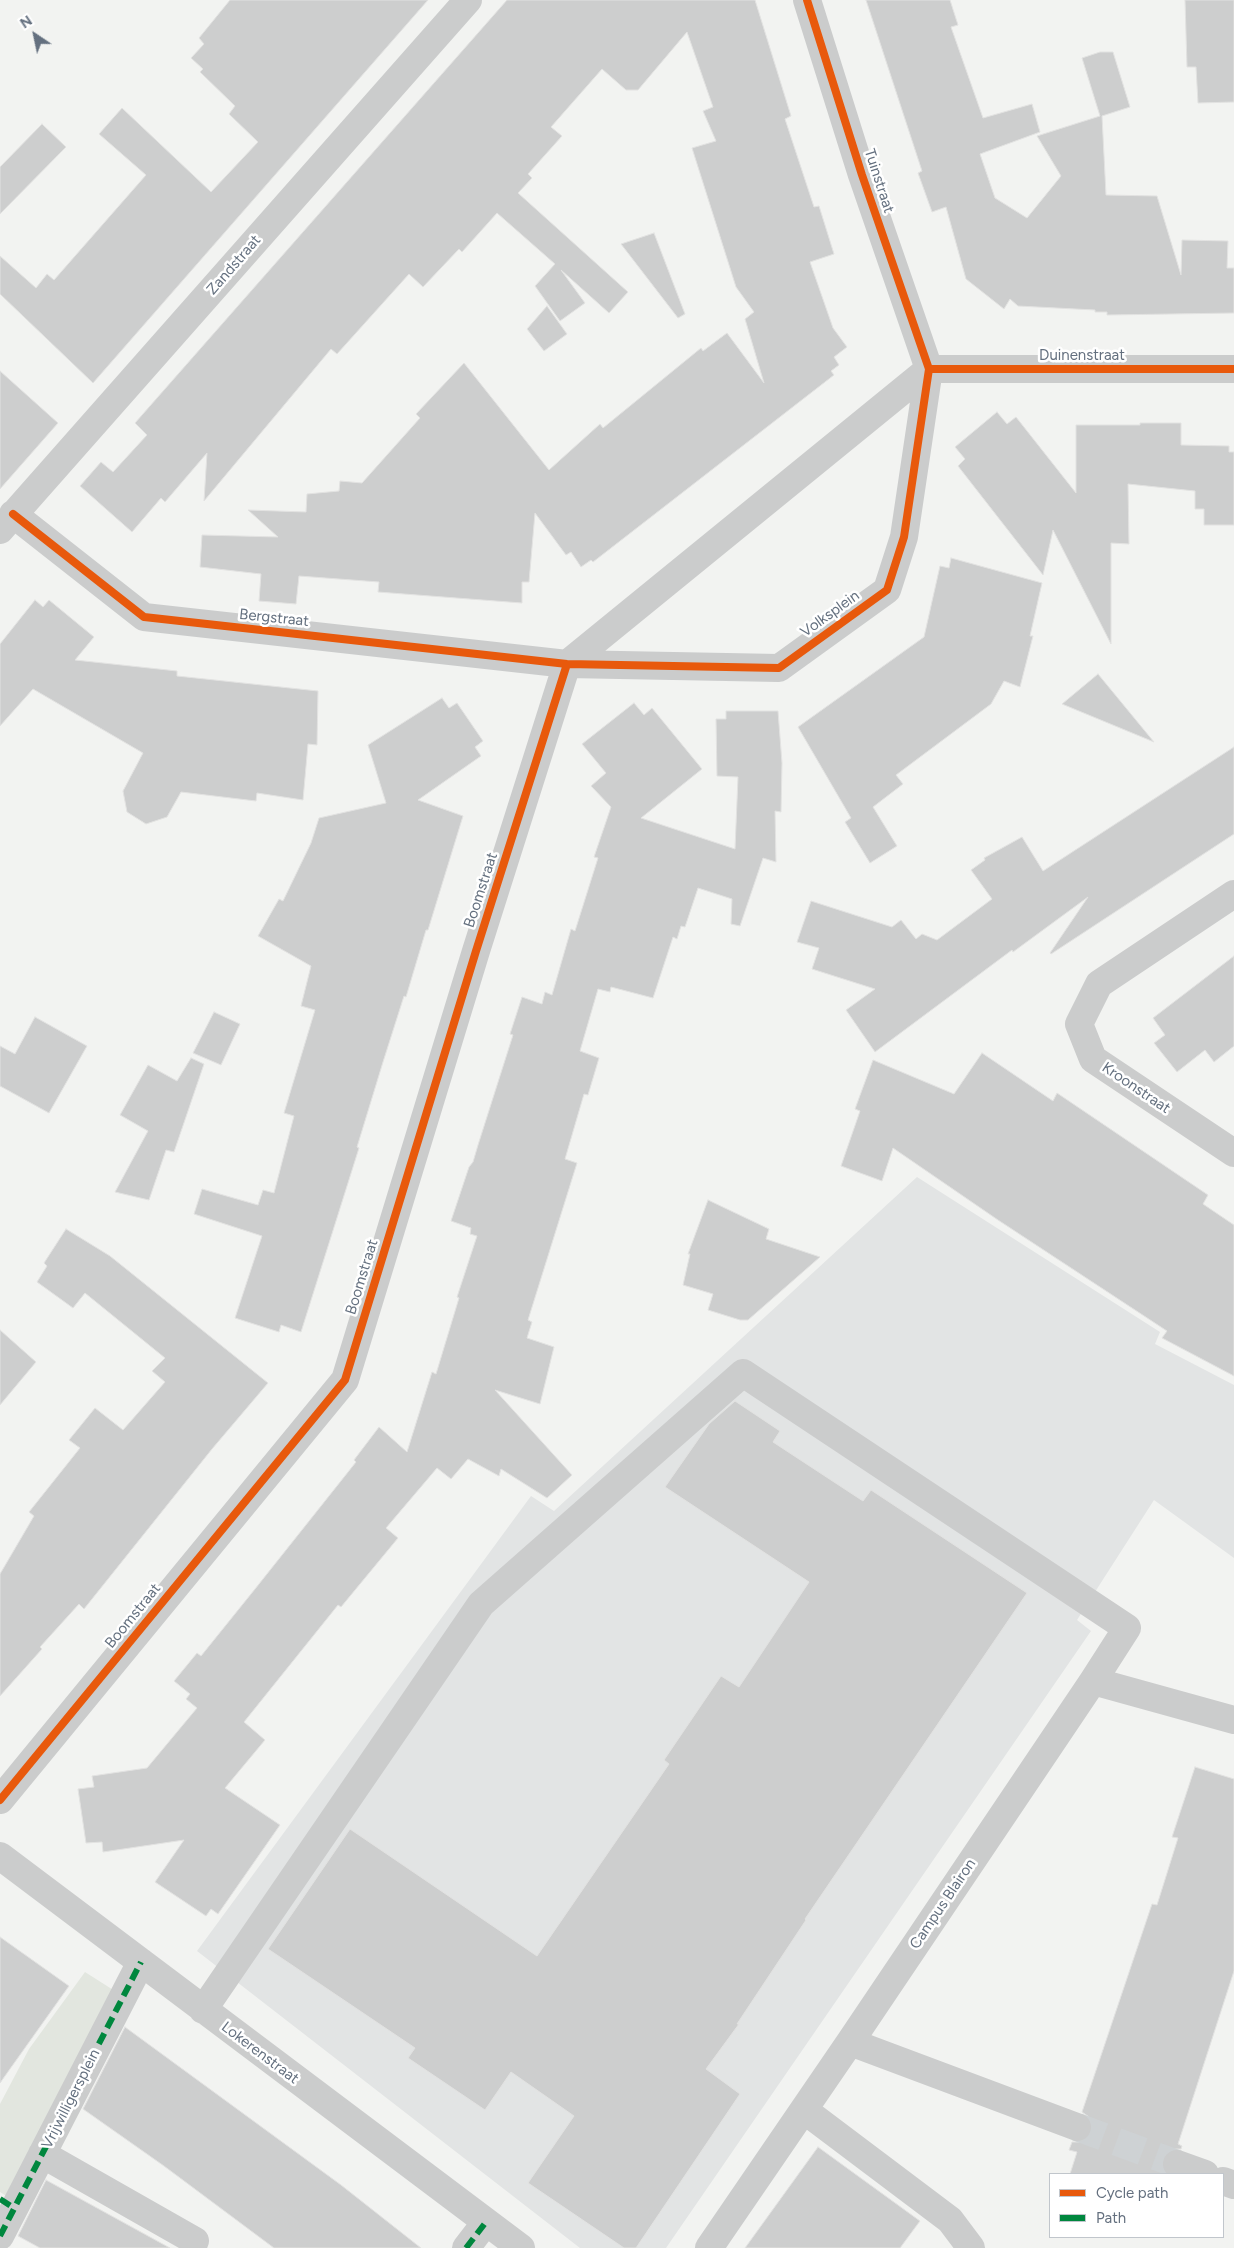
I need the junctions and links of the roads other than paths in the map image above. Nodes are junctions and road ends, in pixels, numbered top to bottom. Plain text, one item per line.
1 (468, 0) edge
2 (807, 0) edge
3 (929, 369) junction
4 (1234, 370) edge
5 (7, 522) edge
6 (568, 664) junction
7 (1234, 894) edge
8 (1234, 1153) edge
9 (1093, 1681) junction
10 (1234, 1720) edge
11 (0, 1800) edge
12 (0, 1856) edge
13 (141, 1962) junction
14 (203, 2010) junction
15 (850, 2042) junction
16 (804, 2110) junction
17 (1077, 2127) tunnel mouth
18 (42, 2154) junction
19 (1177, 2164) tunnel mouth
20 (1201, 2173) edge
21 (486, 2222) junction
22 (0, 2236) edge
23 (196, 2241) dead end
24 (466, 2248) edge
25 (521, 2248) edge
26 (709, 2248) edge
27 (972, 2248) edge

1 - 5 street, Zandstraat
2 - 3 street, Tuinstraat
3 - 4 street, Duinenstraat
3 - 6 street
3 - 6 street, Volksplein
5 - 6 street, Bergstraat
6 - 11 street, Boomstraat
7 - 8 street, Kroonstraat
9 - 10 street
9 - 14 street, Campus Blairon
9 - 15 street, Campus Blairon
12 - 13 street, Lokerenstraat
13 - 14 street, Lokerenstraat
13 - 18 street, Vrijwilligersplein
14 - 21 street, Lokerenstraat
15 - 16 street, Campus Blairon
15 - 17 street
16 - 26 street, Campus Blairon
16 - 27 street
18 - 22 street, Vrijwilligersplein
18 - 23 street
19 - 20 street
21 - 24 street
21 - 25 street, Lokerenstraat

